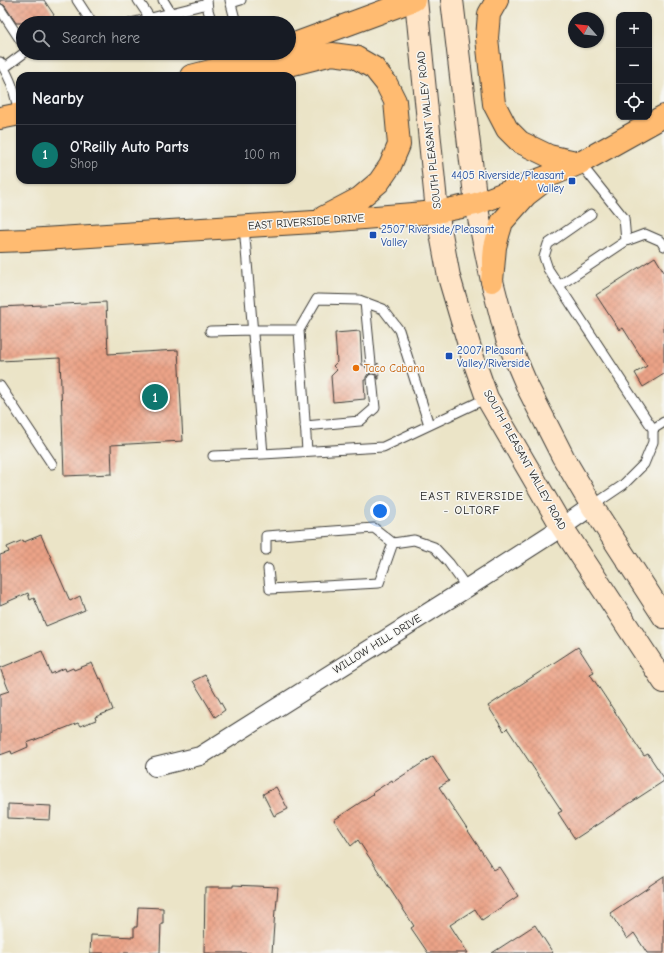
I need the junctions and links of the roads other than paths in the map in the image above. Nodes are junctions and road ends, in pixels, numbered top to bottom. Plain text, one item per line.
1 (77, 0) edge
2 (138, 0) edge
3 (163, 0) edge
4 (241, 0) edge
5 (415, 0) edge
6 (452, 0) edge
7 (497, 0) edge
8 (230, 1) edge
9 (207, 2) edge
10 (0, 9) edge
11 (171, 13) junction
12 (87, 16) edge
13 (149, 16) edge
14 (158, 16) edge
15 (210, 16) edge
16 (234, 16) edge
17 (16, 33) edge
18 (296, 43) edge
19 (16, 57) edge
20 (238, 63) edge
21 (2, 65) edge
22 (205, 72) edge
23 (15, 115) edge
24 (664, 116) edge
25 (580, 163) junction
26 (554, 174) junction
27 (476, 204) junction
28 (437, 212) junction
29 (590, 214) dead end
30 (314, 222) junction
31 (244, 226) junction
32 (0, 241) edge
33 (626, 241) junction
34 (664, 246) edge
35 (492, 281) junction
36 (560, 286) junction
37 (365, 302) junction
38 (253, 330) junction
39 (299, 330) junction
40 (210, 332) dead end
41 (371, 364) dead end
42 (372, 379) dead end
43 (0, 386) edge
44 (487, 398) junction
45 (664, 422) edge
46 (429, 425) junction
47 (305, 426) junction
48 (653, 429) junction
49 (306, 451) junction
50 (263, 454) junction
51 (213, 456) dead end
52 (52, 464) dead end
53 (592, 506) junction
54 (562, 527) junction
55 (393, 543) junction
56 (266, 550) dead end
57 (268, 569) dead end
58 (467, 588) junction
59 (664, 617) edge
60 (664, 682) edge
61 (155, 767) dead end

1 - 12 lane
2 - 13 lane
3 - 11 lane
4 - 8 lane
5 - 18 main road
5 - 28 main road, SOUTH PLEASANT VALLEY ROAD
6 - 27 main road
7 - 25 main road
8 - 16 lane
9 - 11 lane
9 - 15 lane
10 - 17 lane
11 - 14 lane
19 - 21 lane
20 - 22 main road
20 - 30 main road
21 - 23 lane
24 - 25 main road, EAST RIVERSIDE DRIVE
25 - 26 main road, EAST RIVERSIDE DRIVE
25 - 33 lane
26 - 27 main road, EAST RIVERSIDE DRIVE
26 - 35 main road
27 - 28 main road, EAST RIVERSIDE DRIVE
27 - 35 main road
28 - 30 main road, EAST RIVERSIDE DRIVE
28 - 44 main road, SOUTH PLEASANT VALLEY ROAD
29 - 36 lane
30 - 31 main road, EAST RIVERSIDE DRIVE
31 - 32 main road, EAST RIVERSIDE DRIVE
31 - 38 lane
33 - 34 lane
33 - 36 lane
35 - 53 main road
36 - 48 lane
37 - 39 lane
37 - 41 lane
37 - 46 lane
38 - 39 lane
38 - 40 lane
38 - 50 lane
39 - 47 lane
42 - 47 lane
43 - 52 lane
44 - 46 lane
44 - 54 main road, SOUTH PLEASANT VALLEY ROAD
45 - 48 lane
46 - 49 lane
47 - 49 lane
48 - 53 lane
49 - 50 lane
50 - 51 lane
53 - 54 street, WILLOW HILL DRIVE
53 - 59 main road
54 - 58 street, WILLOW HILL DRIVE
54 - 60 main road, SOUTH PLEASANT VALLEY ROAD
55 - 56 lane
55 - 57 lane
55 - 58 lane
58 - 61 street, WILLOW HILL DRIVE

